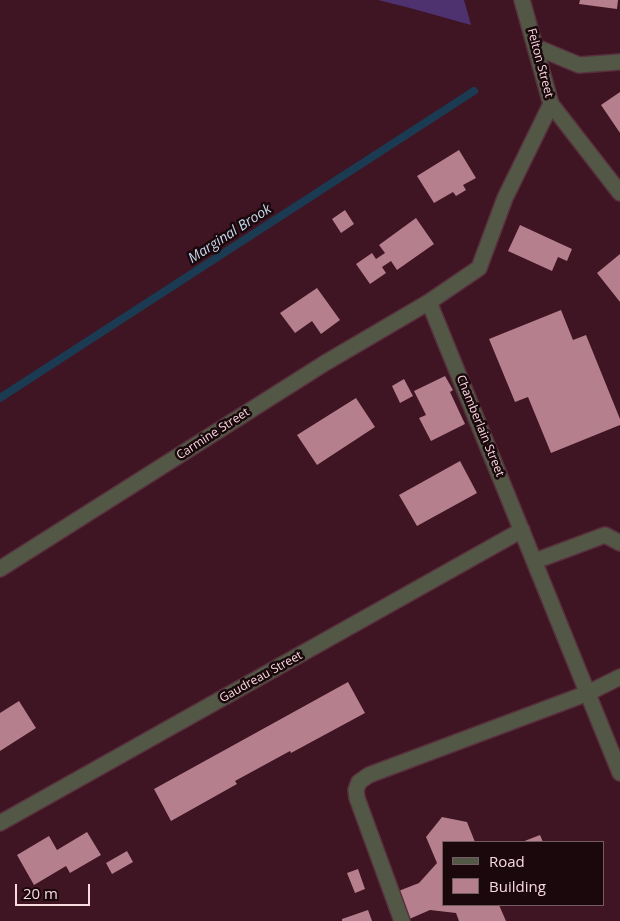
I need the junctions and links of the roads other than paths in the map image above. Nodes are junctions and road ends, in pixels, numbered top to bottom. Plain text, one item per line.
1 (522, 0) edge
2 (536, 47) junction
3 (620, 62) edge
4 (551, 104) junction
5 (620, 193) edge
6 (429, 302) junction
7 (522, 530) junction
8 (620, 543) edge
9 (535, 560) junction
10 (0, 570) edge
11 (620, 677) edge
12 (588, 693) junction
13 (620, 773) edge
14 (0, 823) edge
15 (402, 921) edge

1 - 2 street, Felton Street
2 - 3 street
2 - 4 street, Felton Street
4 - 5 street, Felton Street
4 - 6 street
6 - 7 street, Chamberlain Street
6 - 10 street, Carmine Street
7 - 9 street, Chamberlain Street
7 - 14 street, Gaudreau Street
8 - 9 street
9 - 12 street, Chamberlain Street
11 - 12 street
12 - 13 street, Chamberlain Street
12 - 15 street

